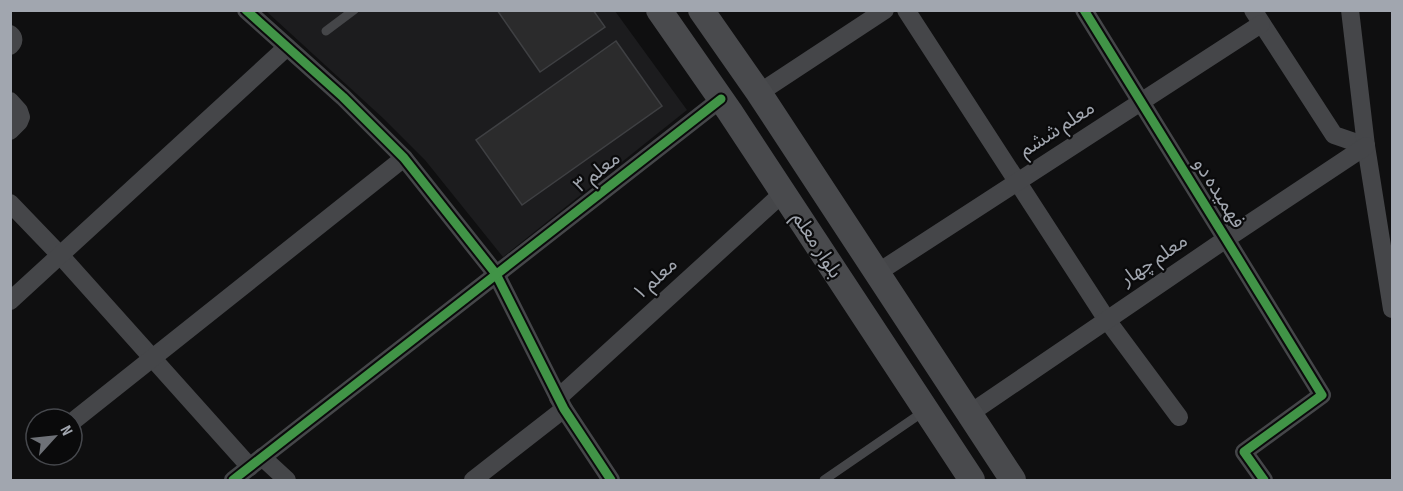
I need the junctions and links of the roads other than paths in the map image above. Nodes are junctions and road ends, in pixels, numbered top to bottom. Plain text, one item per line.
1 (246, 10) edge
2 (354, 10) edge
3 (659, 10) edge
4 (702, 10) edge
5 (885, 10) edge
6 (906, 10) edge
7 (1084, 10) edge
8 (1350, 10) edge
9 (1257, 17) edge
10 (326, 31) dead end
11 (10, 34) edge
12 (10, 46) edge
13 (287, 47) junction
14 (759, 93) junction
15 (721, 99) junction
16 (10, 101) edge
17 (1141, 102) junction
18 (10, 131) edge
19 (1366, 146) junction
20 (404, 158) junction
21 (1017, 182) junction
22 (783, 193) junction
23 (10, 203) edge
24 (1226, 239) junction
25 (60, 255) junction
26 (876, 273) junction
27 (496, 274) junction
28 (10, 301) edge
29 (1392, 309) edge
30 (1107, 320) junction
31 (152, 358) junction
32 (561, 403) junction
33 (926, 410) junction
34 (84, 412) edge
35 (969, 414) junction
36 (1179, 417) dead end
37 (256, 462) junction
38 (233, 480) edge
39 (287, 480) edge
40 (473, 480) edge
41 (611, 480) edge
42 (824, 480) edge
43 (972, 480) edge
44 (1013, 480) edge
45 (1264, 480) edge

1 - 13 street
2 - 10 lane
3 - 15 main road, بلوار معلم
4 - 14 main road, بلوار معلم
5 - 14 street
6 - 21 street
7 - 17 street, فهمیده دو
8 - 19 street
9 - 17 street, معلم ششم
9 - 19 street
11 - 12 street
13 - 20 street
13 - 25 street
14 - 26 main road, بلوار معلم
15 - 22 main road, بلوار معلم
15 - 27 street, معلم ۳
16 - 18 street
17 - 21 street, معلم ششم
17 - 24 street, فهمیده دو
19 - 24 street, معلم چهار
19 - 29 street
20 - 27 street
20 - 31 street
21 - 26 street, معلم ششم
21 - 30 street
22 - 32 street, معلم ۱
22 - 33 main road, بلوار معلم
23 - 25 street
24 - 30 street, معلم چهار
24 - 45 street, فهمیده دو
25 - 28 street
25 - 31 street
26 - 35 main road, بلوار معلم
27 - 32 street
27 - 37 street, معلم ۳
30 - 35 street, معلم چهار
30 - 36 street
31 - 34 street
31 - 37 street
32 - 40 street, معلم ۱
32 - 41 street
33 - 42 lane
33 - 43 main road, بلوار معلم
35 - 44 main road, بلوار معلم
37 - 38 street, معلم ۳
37 - 39 street

